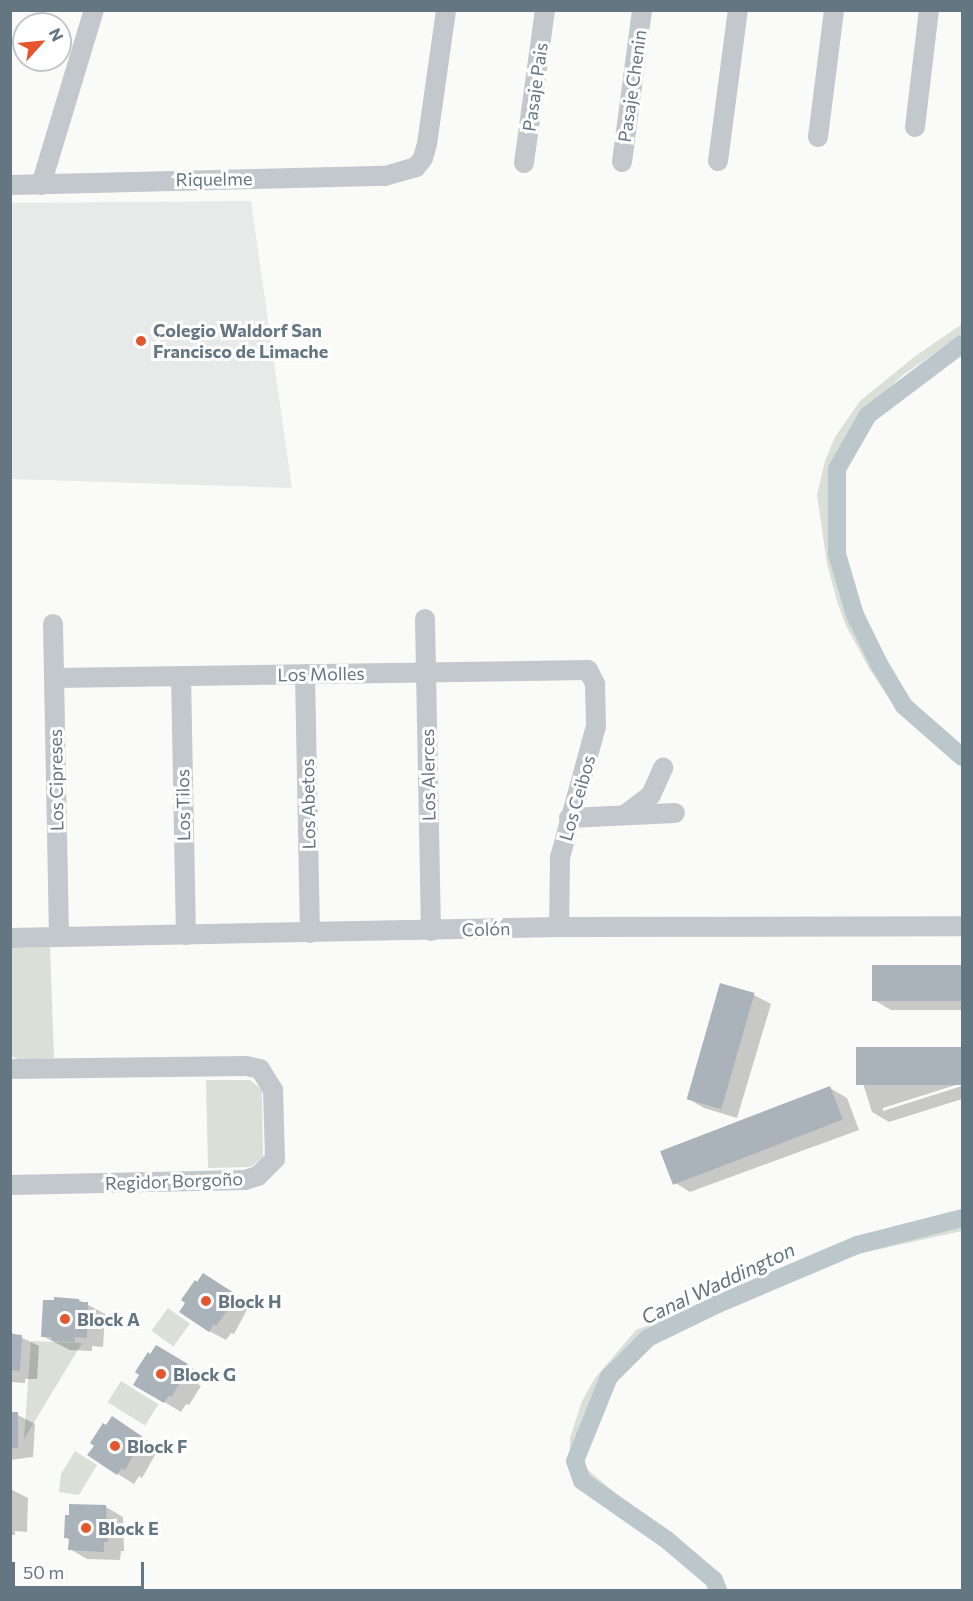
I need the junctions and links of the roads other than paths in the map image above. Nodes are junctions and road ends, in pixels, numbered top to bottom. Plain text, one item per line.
1 (94, 10) edge
2 (446, 10) edge
3 (545, 10) edge
4 (642, 10) edge
5 (738, 10) edge
6 (834, 10) edge
7 (929, 10) edge
8 (915, 127) dead end
9 (818, 137) dead end
10 (718, 161) dead end
11 (622, 162) dead end
12 (524, 163) dead end
13 (10, 185) edge
14 (41, 185) junction
15 (425, 619) dead end
16 (54, 624) dead end
17 (588, 670) joint
18 (426, 673) junction
19 (305, 674) junction
20 (181, 676) junction
21 (54, 678) junction
22 (663, 768) dead end
23 (675, 813) dead end
24 (626, 814) junction
25 (570, 818) junction
26 (963, 926) edge
27 (559, 927) junction
28 (431, 931) junction
29 (310, 933) junction
30 (186, 935) junction
31 (59, 937) junction
32 (10, 938) edge
33 (10, 1069) edge
34 (10, 1185) edge

1 - 14 street
2 - 14 street, Riquelme
3 - 12 street, Pasaje Pais
4 - 11 street, Pasaje Chenin
5 - 10 street
6 - 9 street
7 - 8 street
13 - 14 street, Riquelme
15 - 18 street, Los Alerces
16 - 21 street, Los Cipreses
17 - 18 street, Los Molles
17 - 25 street, Los Ceibos
18 - 19 street, Los Molles
18 - 28 street, Los Alerces
19 - 20 street, Los Molles
19 - 29 street, Los Abetos
20 - 21 street, Los Molles
20 - 30 street, Los Tilos
21 - 31 street, Los Cipreses
22 - 24 street
23 - 24 street
24 - 25 street
25 - 27 street, Los Ceibos
26 - 27 street, Colón
27 - 28 street, Colón
28 - 29 street, Colón
29 - 30 street, Colón
30 - 31 street, Colón
31 - 32 street, Colón
33 - 34 street, Regidor Borgoño

